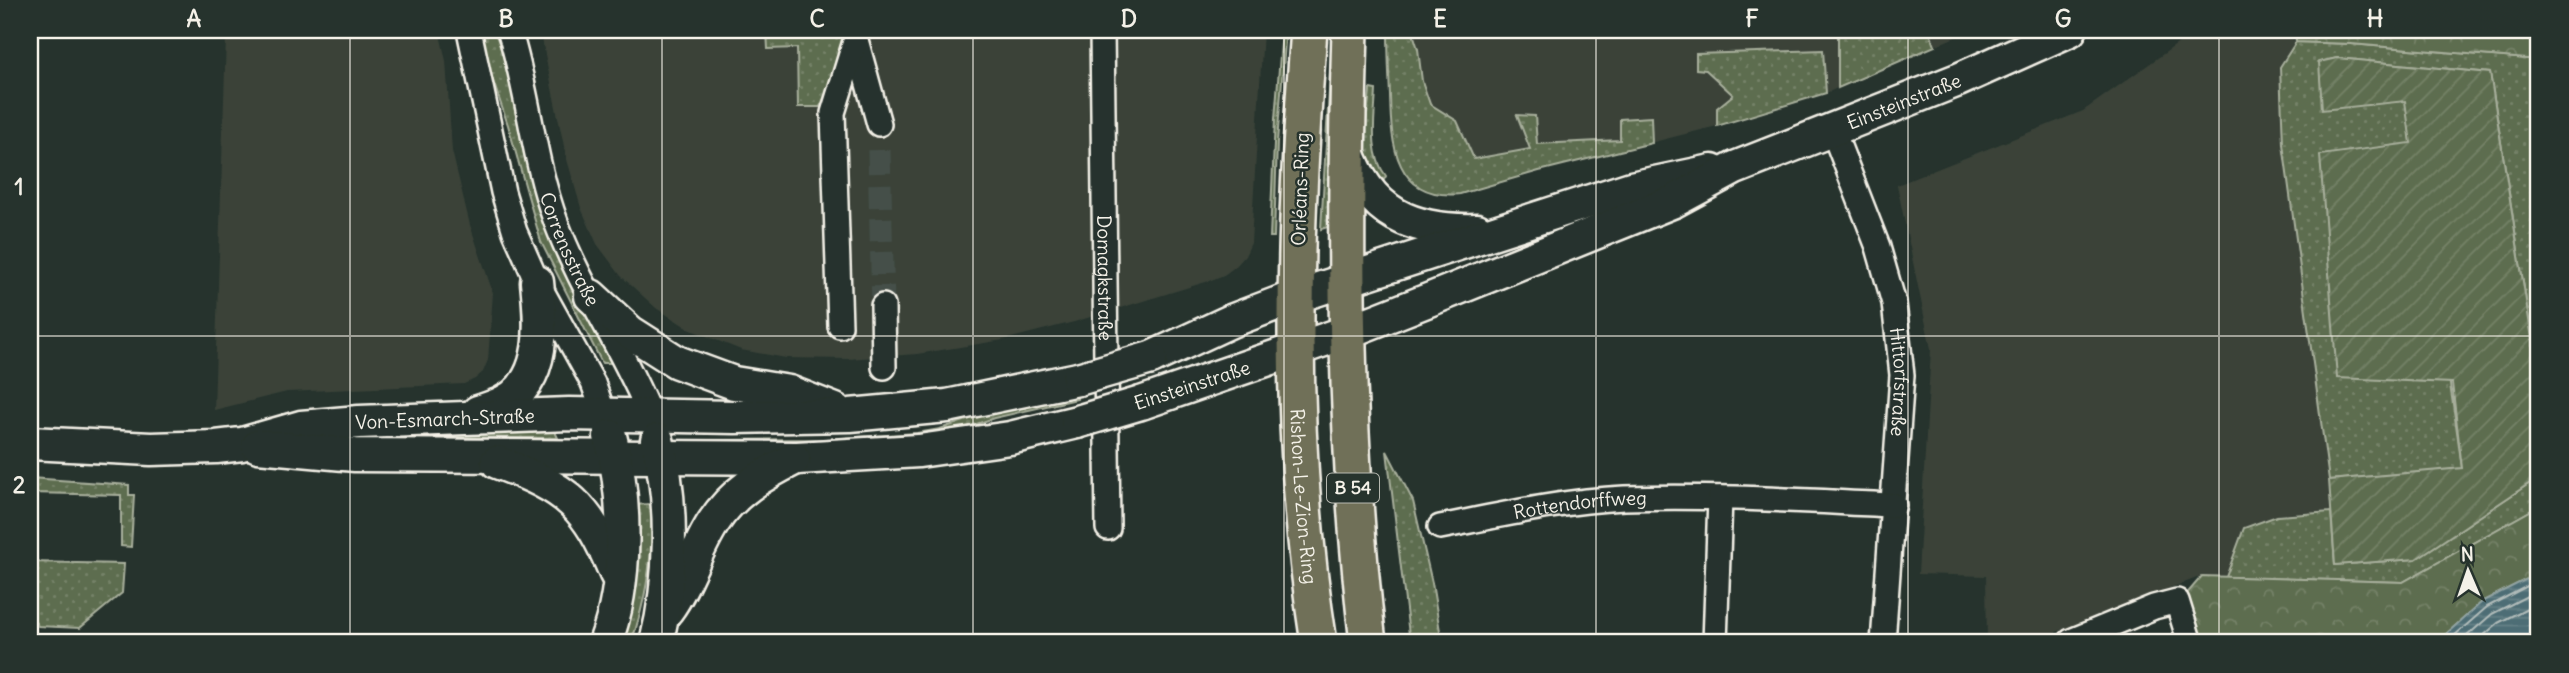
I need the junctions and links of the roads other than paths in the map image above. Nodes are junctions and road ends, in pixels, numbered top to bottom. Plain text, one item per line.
1 (469, 30) edge
2 (509, 30) edge
3 (1102, 30) edge
4 (1309, 30) edge
5 (1350, 30) edge
6 (2070, 30) edge
7 (855, 34) edge
8 (879, 124) tunnel mouth
9 (1833, 131) junction
10 (1347, 148) junction
11 (1735, 168) junction
12 (1518, 225) junction
13 (1347, 280) junction
14 (537, 282) junction
15 (591, 296) junction
16 (1297, 296) junction
17 (883, 306) tunnel mouth
18 (840, 326) dead end
19 (1348, 332) junction
20 (1297, 349) junction
21 (884, 362) dead end
22 (604, 414) junction
23 (650, 415) junction
24 (849, 415) junction
25 (459, 418) junction
26 (30, 443) edge
27 (242, 444) junction
28 (479, 455) junction
29 (616, 457) junction
30 (662, 458) junction
31 (797, 458) junction
32 (1720, 498) junction
33 (1894, 505) junction
34 (1440, 527) dead end
35 (1108, 528) dead end
36 (620, 583) junction
37 (659, 630) edge
38 (2071, 641) dead end
39 (605, 643) edge
40 (1319, 643) edge
41 (1368, 643) edge
42 (1715, 643) edge
43 (1883, 643) edge
44 (2190, 643) edge

1 - 14 street
2 - 15 street, Corrensstraße
3 - 35 street, Domagkstraße
4 - 16 main road, Orléans-Ring / B 54
5 - 10 main road, B 54
6 - 9 main road, Einsteinstraße
7 - 8 street
7 - 18 street
9 - 11 main road, Einsteinstraße
9 - 33 street, Hittorfstraße
10 - 12 main road
10 - 13 main road, B 54
11 - 12 main road, Einsteinstraße
11 - 19 main road, Einsteinstraße
12 - 13 main road, Einsteinstraße
13 - 16 main road, Einsteinstraße
13 - 19 main road, B 54
14 - 22 street
14 - 25 main road
15 - 23 street, Corrensstraße
15 - 24 main road
16 - 20 main road, Orléans-Ring / B 54
16 - 24 main road, Einsteinstraße, bridge
17 - 21 street
19 - 20 main road, Einsteinstraße
19 - 41 main road, B 54
20 - 31 main road, Einsteinstraße, bridge
20 - 40 main road, Rishon-Le-Zion-Ring / B 54
22 - 23 main road, Von-Esmarch-Straße
22 - 25 main road, Von-Esmarch-Straße
22 - 29 main road
23 - 24 main road, Einsteinstraße
23 - 30 main road, Corrensstraße
25 - 27 main road, Von-Esmarch-Straße
26 - 27 main road, Von-Esmarch-Straße
27 - 28 main road, Von-Esmarch-Straße
28 - 29 main road, Von-Esmarch-Straße
28 - 36 main road
29 - 30 main road, Einsteinstraße
29 - 36 main road
30 - 31 main road, Einsteinstraße
30 - 37 main road, Corrensstraße
31 - 37 main road
32 - 33 street, Rottendorffweg
32 - 34 street, Rottendorffweg
32 - 42 street
33 - 43 street, Hittorfstraße
36 - 39 main road
38 - 44 street

